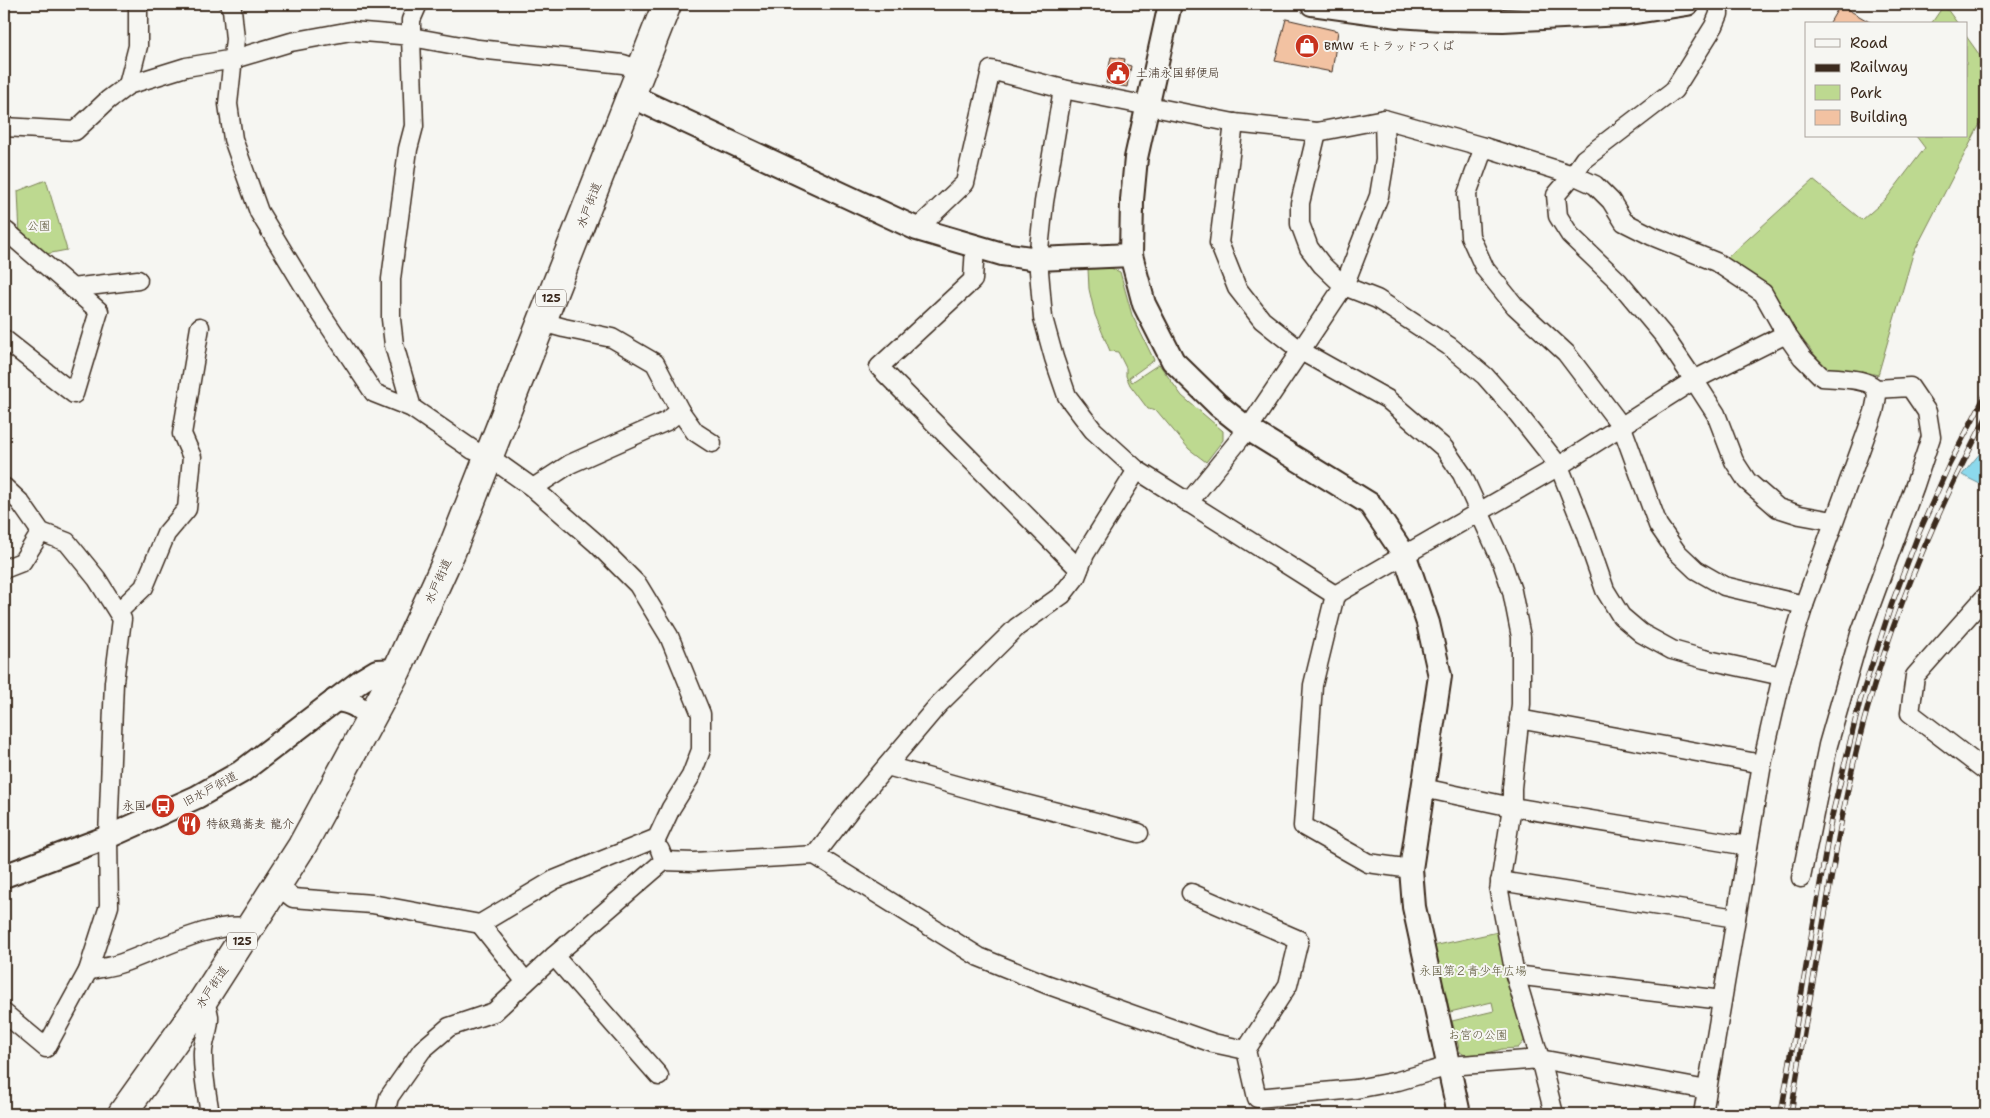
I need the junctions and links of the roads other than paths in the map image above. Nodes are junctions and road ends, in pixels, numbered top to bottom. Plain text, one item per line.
1 (138, 4) edge
2 (229, 4) edge
3 (418, 4) edge
4 (667, 4) edge
5 (1170, 4) edge
6 (1312, 4) edge
7 (1687, 4) edge
8 (1719, 4) edge
9 (1350, 6) edge
10 (1624, 9) edge
11 (411, 37) junction
12 (234, 59) junction
13 (641, 70) junction
14 (128, 85) junction
15 (1063, 90) junction
16 (631, 96) junction
17 (1146, 107) junction
18 (1384, 119) junction
19 (1234, 123) junction
20 (4, 127) edge
21 (1317, 132) junction
22 (1484, 146) junction
23 (1573, 175) junction
24 (917, 229) junction
25 (4, 231) edge
26 (975, 246) junction
27 (1131, 256) junction
28 (1038, 259) junction
29 (138, 280) dead end
30 (1344, 286) junction
31 (72, 288) junction
32 (542, 322) junction
33 (200, 327) dead end
34 (1786, 334) junction
35 (4, 339) edge
36 (1300, 351) junction
37 (1694, 380) junction
38 (1876, 389) junction
39 (412, 408) junction
40 (680, 411) junction
41 (1622, 427) junction
42 (1248, 429) junction
43 (712, 443) dead end
44 (488, 456) junction
45 (1559, 466) junction
46 (1137, 470) junction
47 (4, 487) edge
48 (533, 488) junction
49 (1188, 503) junction
50 (1479, 513) junction
51 (1833, 521) junction
52 (41, 532) junction
53 (1405, 556) junction
54 (1079, 569) junction
55 (4, 570) edge
56 (1335, 596) junction
57 (1986, 596) edge
58 (1804, 605) junction
59 (118, 612) junction
60 (396, 670) junction
61 (1782, 676) junction
62 (335, 700) junction
63 (1519, 719) junction
64 (370, 722) junction
65 (1762, 764) junction
66 (887, 766) junction
67 (1986, 772) edge
68 (1423, 788) junction
69 (1512, 807) junction
70 (1139, 833) dead end
71 (108, 837) junction
72 (657, 838) junction
73 (1748, 846) junction
74 (815, 856) junction
75 (664, 861) junction
76 (1411, 869) junction
77 (4, 876) edge
78 (1800, 878) dead end
79 (1500, 881) junction
80 (278, 886) junction
81 (1191, 893) dead end
82 (1736, 918) junction
83 (480, 924) junction
84 (251, 928) junction
85 (554, 956) junction
86 (88, 971) junction
87 (1514, 975) junction
88 (526, 982) junction
89 (1722, 1000) junction
90 (202, 1002) junction
91 (4, 1013) edge
92 (1246, 1050) junction
93 (1540, 1060) junction
94 (1449, 1066) junction
95 (660, 1076) dead end
96 (1707, 1090) junction
97 (122, 1114) edge
98 (210, 1114) edge
99 (386, 1114) edge
100 (1459, 1114) edge
101 (1554, 1114) edge
102 (1703, 1114) edge

1 - 14 street
2 - 12 street
3 - 11 street
4 - 13 highway, 水戸街道 / 125
5 - 17 street
6 - 9 street
7 - 10 street
8 - 23 street
9 - 10 street
11 - 12 street
11 - 13 street
11 - 39 street
12 - 14 street
12 - 39 street
13 - 16 highway, 水戸街道 / 125
14 - 20 street
15 - 17 street
15 - 24 street
15 - 28 street
16 - 24 street
16 - 32 highway, 水戸街道 / 125
17 - 19 street
17 - 27 street
18 - 21 street
18 - 22 street
18 - 30 street
19 - 21 street
19 - 36 street
21 - 30 street
22 - 23 street
22 - 41 street
23 - 34 street
23 - 37 street
24 - 26 street
25 - 31 street
26 - 28 street
26 - 54 street
27 - 28 street
27 - 42 street
28 - 46 street
29 - 31 street
30 - 36 street
30 - 45 street
31 - 35 street
32 - 40 street
32 - 44 highway, 水戸街道 / 125
33 - 59 street
34 - 37 street
34 - 38 street
36 - 42 street
36 - 50 street
37 - 41 street
37 - 51 street
38 - 51 street
38 - 78 street
39 - 44 street
40 - 43 street
40 - 48 street
41 - 45 street
41 - 58 street
42 - 49 street
42 - 53 street
44 - 48 street
44 - 60 highway, 水戸街道 / 125
45 - 50 street
45 - 61 street
46 - 49 street
46 - 54 street
47 - 52 street
48 - 72 street
49 - 56 street
50 - 53 street
50 - 63 street
51 - 58 street
52 - 55 street
52 - 59 street
53 - 56 street
53 - 68 street
54 - 66 street
56 - 76 street
57 - 67 street
58 - 61 street
59 - 71 street
60 - 62 street, 旧水戸街道
60 - 64 highway, 水戸街道 / 125
61 - 65 street
62 - 64 street
62 - 71 street, 旧水戸街道
63 - 65 street
63 - 69 street
64 - 80 highway, 水戸街道 / 125
65 - 73 street
66 - 70 street
66 - 74 street
68 - 69 street
68 - 76 street
69 - 73 street
69 - 79 street
71 - 77 street, 旧水戸街道
71 - 86 street
72 - 75 street
72 - 83 street
73 - 82 street
74 - 75 street
74 - 92 street
75 - 85 street
76 - 94 street
79 - 82 street
79 - 87 street
80 - 83 street
80 - 84 highway, 水戸街道 / 125
81 - 92 street
82 - 89 street
83 - 88 street
84 - 86 street
84 - 90 highway, 水戸街道 / 125
85 - 88 street
85 - 95 street
86 - 91 street
87 - 89 street
87 - 93 street
88 - 99 street
89 - 96 street
90 - 97 highway, 水戸街道 / 125
90 - 98 street
92 - 94 street
93 - 94 street
93 - 96 street
93 - 101 street
94 - 100 street
96 - 102 street

